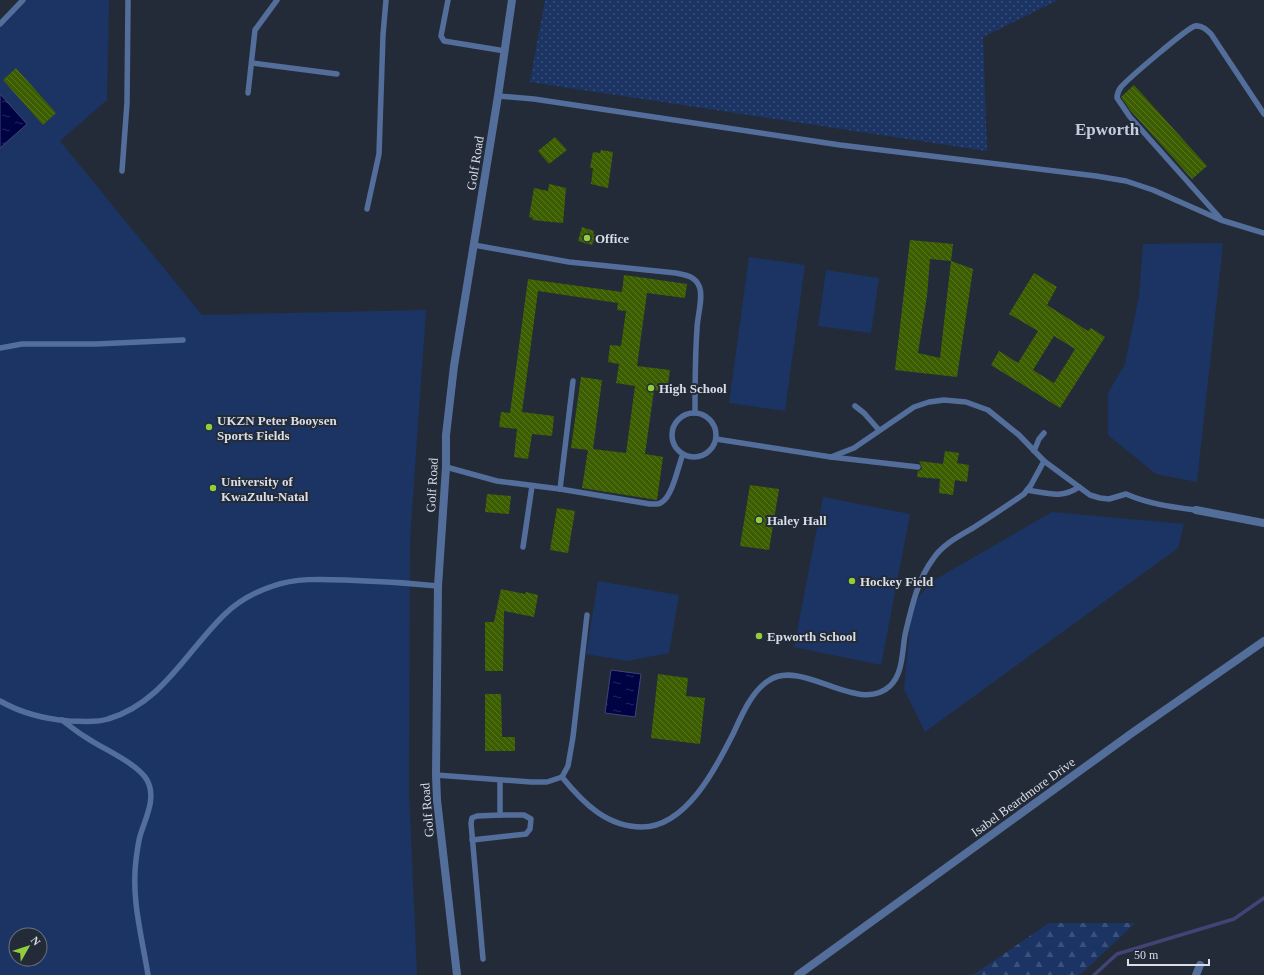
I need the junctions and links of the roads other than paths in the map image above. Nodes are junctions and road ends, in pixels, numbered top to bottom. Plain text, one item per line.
1 (23, 0) edge
2 (128, 0) edge
3 (277, 0) edge
4 (386, 0) edge
5 (448, 0) edge
6 (512, 0) edge
7 (0, 24) edge
8 (505, 51) junction
9 (252, 63) junction
10 (338, 74) dead end
11 (248, 93) dead end
12 (498, 96) junction
13 (1264, 114) edge
14 (122, 171) dead end
15 (367, 209) dead end
16 (1221, 220) junction
17 (1264, 233) edge
18 (474, 245) junction
19 (183, 340) dead end
20 (0, 348) edge
21 (573, 381) dead end
22 (855, 406) dead end
23 (695, 413) junction
24 (879, 430) junction
25 (1044, 433) dead end
26 (716, 439) junction
27 (1034, 451) junction
28 (683, 454) junction
29 (830, 457) junction
30 (1044, 462) junction
31 (446, 467) junction
32 (918, 467) dead end
33 (532, 486) junction
34 (1079, 487) junction
35 (560, 489) junction
36 (1027, 490) junction
37 (1196, 510) joint
38 (1264, 523) edge
39 (523, 547) dead end
40 (438, 586) junction
41 (587, 615) dead end
42 (1264, 641) edge
43 (0, 701) edge
44 (62, 720) junction
45 (436, 775) junction
46 (562, 777) junction
47 (500, 780) junction
48 (500, 815) junction
49 (472, 840) junction
50 (483, 959) dead end
51 (1200, 965) dead end
52 (148, 975) edge
53 (457, 975) edge
54 (798, 975) edge
55 (1196, 975) edge

1 - 7 lane
2 - 14 lane
3 - 9 lane
4 - 15 lane
5 - 8 lane
6 - 8 street, Golf Road
8 - 12 street, Golf Road
9 - 10 lane
9 - 11 lane
12 - 16 lane
12 - 18 street, Golf Road
13 - 16 lane
16 - 17 lane
18 - 23 lane
18 - 31 street, Golf Road
19 - 20 lane
21 - 35 lane
22 - 24 lane
23 - 26 lane
23 - 28 lane
24 - 27 lane
24 - 29 lane
25 - 27 lane
26 - 28 lane
26 - 29 lane
27 - 30 lane
28 - 35 lane
29 - 32 lane
30 - 34 lane
30 - 36 lane
31 - 33 lane
31 - 40 street, Golf Road
33 - 35 lane
33 - 39 lane
34 - 36 lane
34 - 37 lane
36 - 46 lane
37 - 38 street
40 - 44 lane
40 - 45 street, Golf Road
41 - 46 lane
42 - 54 street, Isabel Beardmore Drive
43 - 44 lane
44 - 52 lane
45 - 47 lane
45 - 53 street, Golf Road
46 - 47 lane
47 - 48 lane
48 - 49 lane
48 - 49 lane
49 - 50 lane
51 - 55 street

